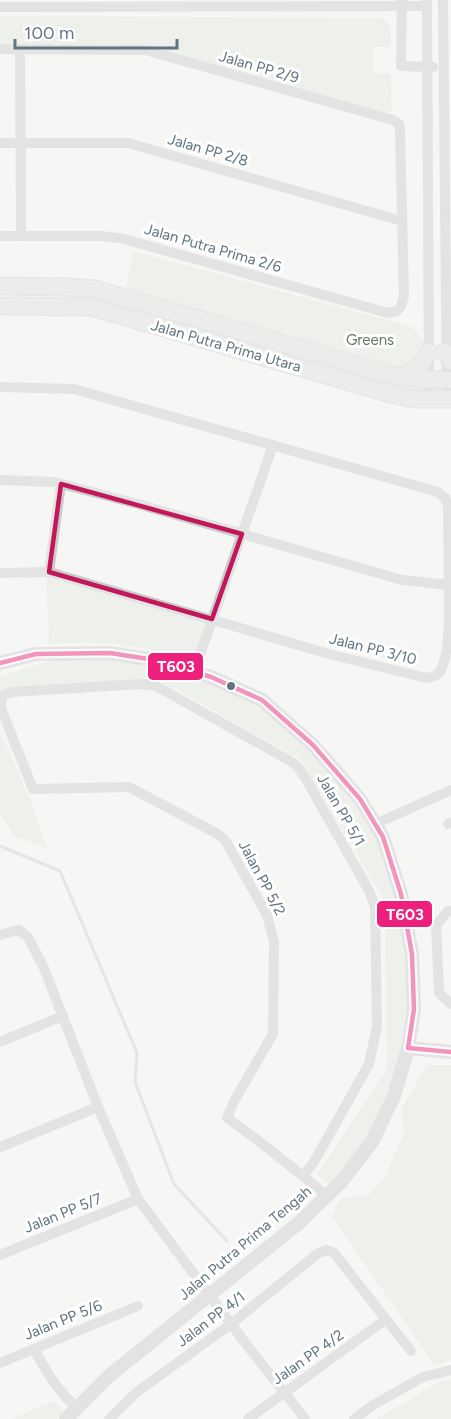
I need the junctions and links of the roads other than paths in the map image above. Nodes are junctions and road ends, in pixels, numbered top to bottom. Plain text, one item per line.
1 (443, 0) edge
2 (402, 3) edge
3 (427, 3) edge
4 (0, 7) edge
5 (0, 49) edge
6 (20, 49) junction
7 (426, 67) junction
8 (443, 67) junction
9 (0, 143) edge
10 (20, 143) junction
11 (428, 195) junction
12 (448, 195) edge
13 (448, 215) edge
14 (428, 216) junction
15 (402, 220) junction
16 (0, 236) edge
17 (21, 236) junction
18 (0, 286) edge
19 (0, 306) edge
20 (442, 355) edge
21 (403, 377) junction
22 (429, 380) junction
23 (449, 380) edge
24 (0, 387) edge
25 (429, 399) junction
26 (449, 399) edge
27 (273, 445) junction
28 (0, 480) edge
29 (61, 484) junction
30 (242, 534) junction
31 (49, 572) junction
32 (0, 573) edge
33 (449, 585) junction
34 (212, 619) junction
35 (0, 663) edge
36 (194, 672) junction
37 (16, 742) joint
38 (451, 790) edge
39 (375, 824) junction
40 (449, 911) edge
41 (5, 933) edge
42 (451, 1004) edge
43 (63, 1016) junction
44 (0, 1042) edge
45 (408, 1048) junction
46 (451, 1052) edge
47 (98, 1107) junction
48 (0, 1148) edge
49 (303, 1176) junction
50 (327, 1196) junction
51 (138, 1199) junction
52 (0, 1255) edge
53 (210, 1296) junction
54 (138, 1306) dead end
55 (385, 1320) junction
56 (231, 1324) junction
57 (34, 1349) junction
58 (411, 1351) dead end
59 (0, 1363) edge
60 (451, 1370) edge
61 (284, 1392) junction
62 (76, 1407) junction
63 (66, 1419) edge
64 (109, 1419) edge
65 (248, 1419) edge
66 (305, 1419) edge
67 (354, 1419) edge

1 - 8 street
2 - 3 street
2 - 4 street
2 - 7 street
3 - 7 street
5 - 6 street, Jalan PP 2/9
6 - 10 street
6 - 15 street, Jalan PP 2/9
7 - 8 street
7 - 11 street
8 - 12 street
9 - 10 street, Jalan PP 2/8
10 - 15 street, Jalan PP 2/8
10 - 17 street
11 - 12 street
11 - 14 street
12 - 13 street
13 - 14 street
13 - 20 street
14 - 20 street
15 - 17 street, Jalan Putra Prima 2/6
16 - 17 street, Jalan Putra Prima 2/6
18 - 21 main road, Jalan Putra Prima Utara
19 - 25 main road, Jalan Putra Prima Utara
20 - 21 main road
20 - 22 street
20 - 23 street
21 - 22 main road, Jalan Putra Prima Utara
22 - 23 main road, Jalan Putra Prima Utara
22 - 25 street
23 - 26 street
24 - 27 street, Jalan PP 3/10
25 - 26 main road, Jalan Putra Prima Utara
27 - 30 street
27 - 33 street, Jalan PP 3/10
28 - 29 street
29 - 30 street
29 - 31 street
30 - 33 street
30 - 34 street
31 - 32 street, Jalan PP 3/10
31 - 34 street, Jalan PP 3/10
33 - 34 street, Jalan PP 3/10
34 - 36 street
35 - 36 street, Jalan Putra Prima Tengah
36 - 39 street, Jalan Putra Prima Tengah
37 - 49 street, Jalan PP 5/2
37 - 49 street, Jalan PP 5/1
38 - 39 street
39 - 45 street, Jalan Putra Prima Tengah
40 - 42 street
41 - 43 street
43 - 44 street
43 - 47 street
45 - 46 street
45 - 50 street, Jalan Putra Prima Tengah
47 - 48 street
47 - 51 street
49 - 50 street
50 - 53 street, Jalan Putra Prima Tengah
51 - 52 street, Jalan PP 5/7
51 - 53 street
53 - 56 street
53 - 62 street, Jalan Putra Prima Tengah
54 - 57 street, Jalan PP 5/6
55 - 56 street, Jalan PP 4/1
55 - 58 street
55 - 61 street, Jalan PP 4/2
56 - 61 street
56 - 64 street, Jalan PP 4/1
57 - 59 street, Jalan PP 5/6
57 - 62 street
60 - 67 street
61 - 65 street, Jalan PP 4/2
61 - 66 street
62 - 63 street, Jalan Putra Prima Tengah

